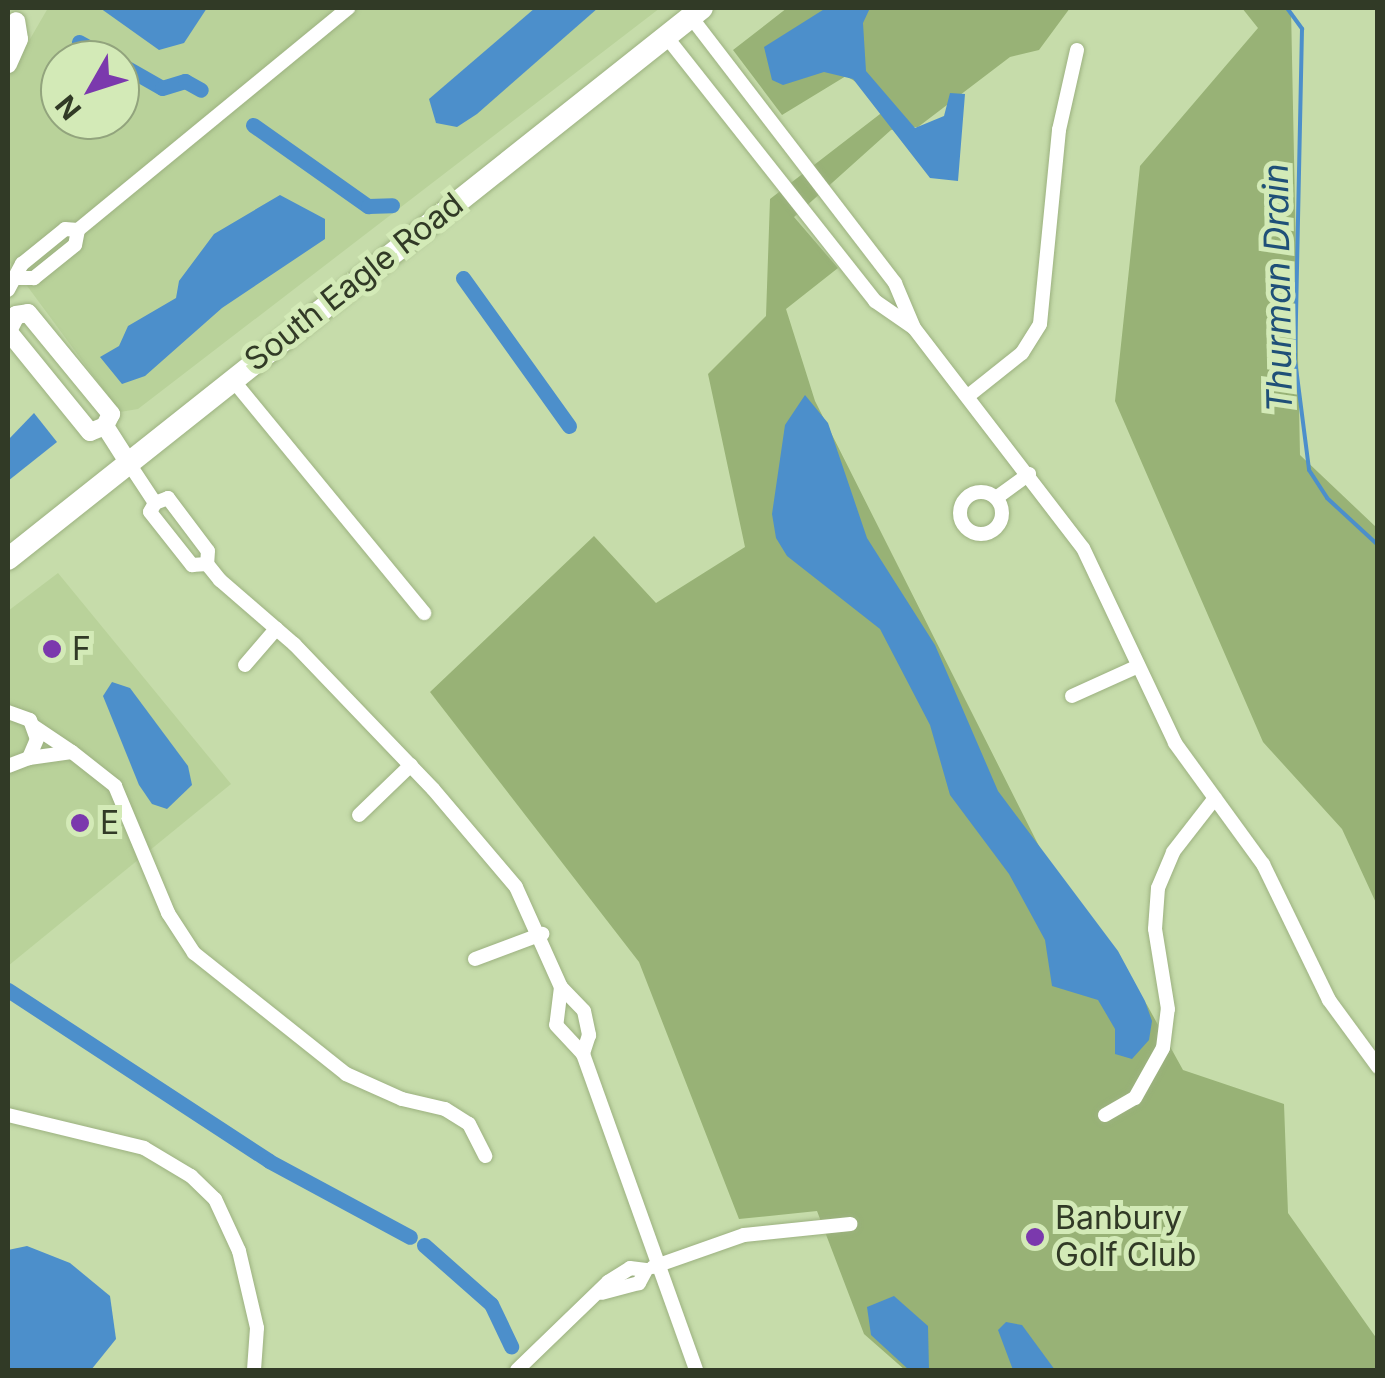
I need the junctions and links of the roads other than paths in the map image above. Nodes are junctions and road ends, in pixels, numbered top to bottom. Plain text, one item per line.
1 (348, 8) edge
2 (696, 12) edge
3 (17, 18) edge
4 (665, 35) junction
5 (1077, 50) dead end
6 (8, 64) edge
7 (13, 284) edge
8 (12, 310) edge
9 (914, 328) junction
10 (232, 379) junction
11 (968, 396) junction
12 (105, 426) junction
13 (128, 462) junction
14 (1029, 474) junction
15 (996, 498) dead end
16 (155, 503) junction
17 (8, 559) edge
18 (206, 564) junction
19 (424, 613) dead end
20 (276, 628) junction
21 (246, 665) dead end
22 (1138, 666) junction
23 (1072, 696) dead end
24 (8, 712) edge
25 (33, 726) junction
26 (72, 752) junction
27 (29, 758) junction
28 (8, 766) edge
29 (411, 766) junction
30 (1215, 798) junction
31 (359, 816) dead end
32 (542, 934) junction
33 (475, 959) dead end
34 (561, 987) junction
35 (584, 1054) junction
36 (1378, 1067) edge
37 (8, 1115) edge
38 (1106, 1115) dead end
39 (485, 1156) dead end
40 (850, 1224) dead end
41 (660, 1262) junction
42 (254, 1370) edge
43 (517, 1370) edge
44 (696, 1370) edge

1 - 7 street
2 - 4 highway, South Eagle Road
2 - 9 street
3 - 6 street
4 - 9 street
4 - 10 highway, South Eagle Road
5 - 11 street
8 - 12 street
8 - 12 street
9 - 11 street
10 - 13 highway, South Eagle Road
10 - 19 street
11 - 14 street
12 - 13 street
13 - 16 street
13 - 17 highway, South Eagle Road
14 - 15 street
14 - 22 street
16 - 18 street
16 - 18 street
18 - 20 street
20 - 21 street
20 - 29 street
22 - 23 street
22 - 30 street
24 - 25 street
25 - 26 street
25 - 27 street
26 - 27 street
26 - 39 street
27 - 28 street
29 - 31 street
29 - 32 street
30 - 36 street
30 - 38 street
32 - 33 street
32 - 34 street
34 - 35 street
34 - 35 street
35 - 41 street
37 - 42 street
40 - 41 street
41 - 43 street
41 - 44 street

